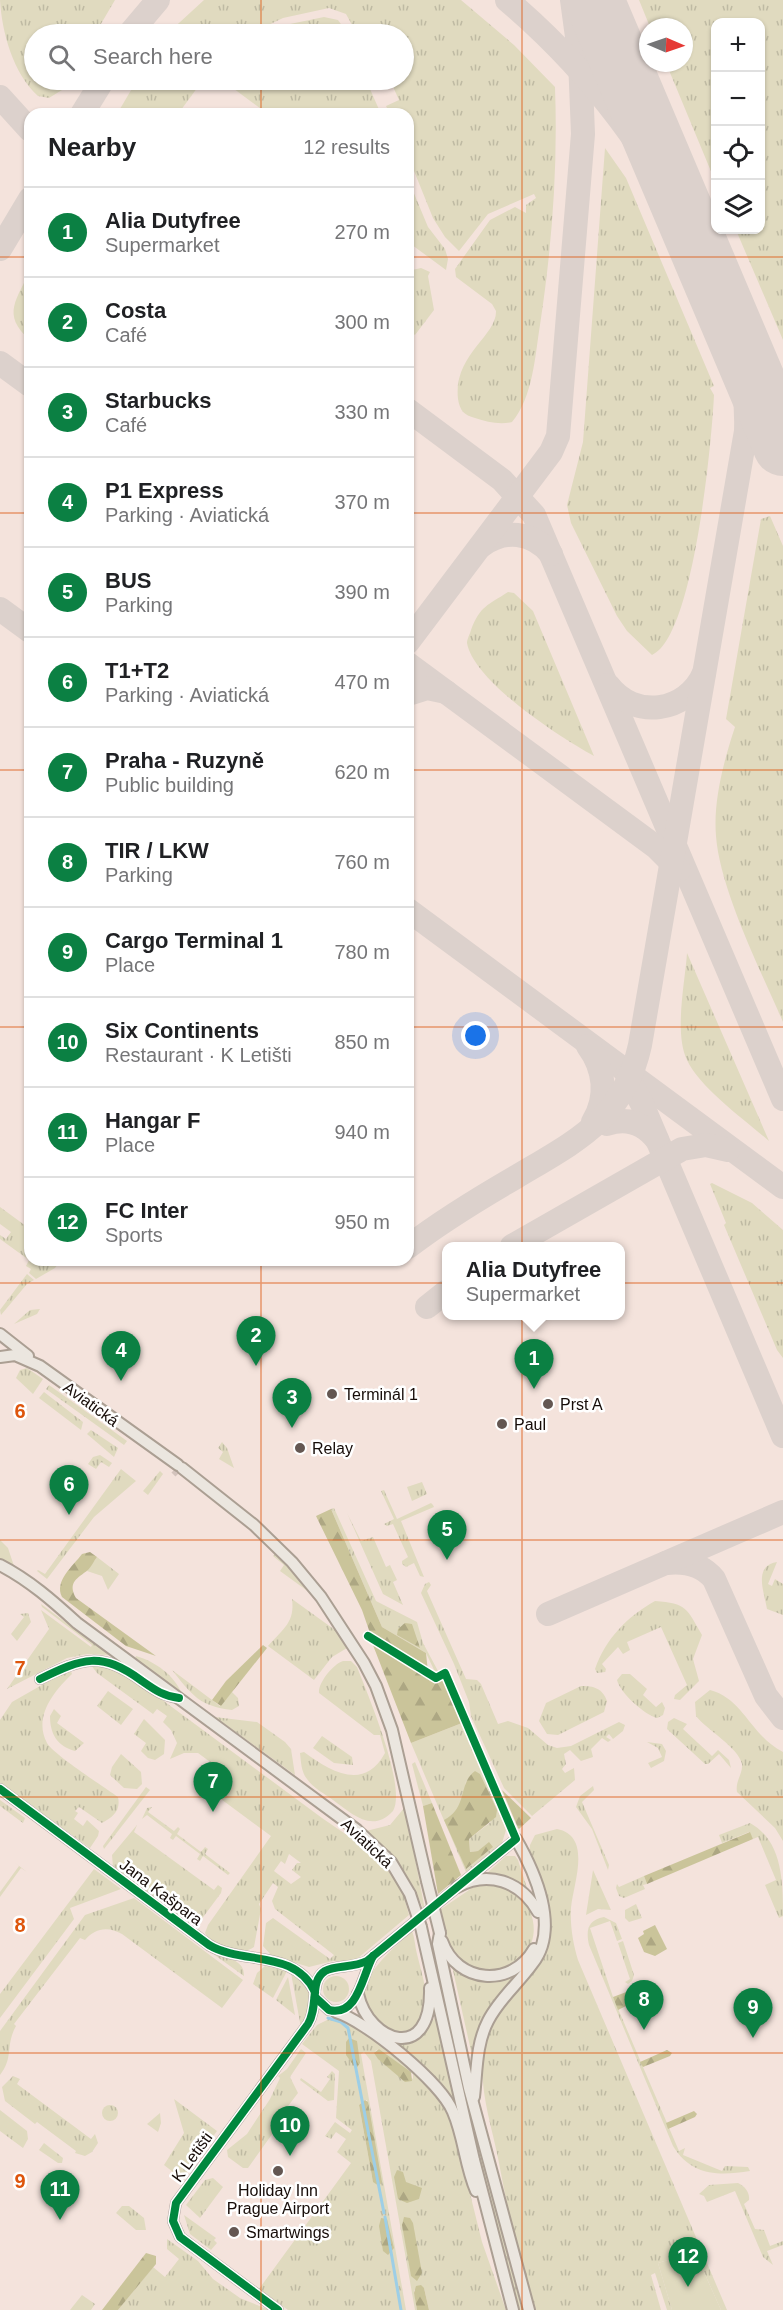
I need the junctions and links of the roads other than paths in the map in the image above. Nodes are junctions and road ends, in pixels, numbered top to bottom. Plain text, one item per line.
1 (0, 1334) edge
2 (0, 1358) edge
3 (40, 1366) junction
4 (0, 1566) edge
5 (40, 1679) dead end
6 (179, 1698) junction
7 (0, 1789) edge
8 (516, 1839) junction
9 (457, 1887) junction
10 (538, 1912) junction
11 (440, 1933) junction
12 (373, 1956) junction
13 (429, 1961) junction
14 (339, 1968) junction
15 (298, 1972) junction
16 (324, 1972) junction
17 (358, 1991) junction
18 (315, 1995) junction
19 (334, 2012) junction
20 (304, 2030) junction
21 (474, 2100) junction
22 (488, 2217) junction
23 (279, 2310) edge
24 (513, 2310) edge
25 (529, 2310) edge

1 - 3 main road
2 - 3 main road, Aviatická
3 - 11 main road, Aviatická, bridge
4 - 6 main road, Aviatická
5 - 6 street
6 - 13 main road, Aviatická, bridge
7 - 15 street, Jana Kašpara
8 - 9 street, K Letišti
8 - 10 main road
8 - 21 main road
9 - 10 main road
9 - 12 street, K Letišti
10 - 11 main road
11 - 21 main road, Aviatická
12 - 14 street, K Letišti
12 - 17 street, K Letišti
13 - 17 main road
13 - 22 main road, Aviatická
14 - 16 street, K Letišti
14 - 17 street
15 - 16 street, Jana Kašpara
15 - 18 street, Jana Kašpara
16 - 18 street, K Letišti
17 - 19 street, K Letišti
18 - 19 street
18 - 20 street, K Letišti
19 - 20 street, K Letišti
19 - 22 main road
20 - 23 street, K Letišti
21 - 25 main road, Aviatická
22 - 24 main road, Aviatická

